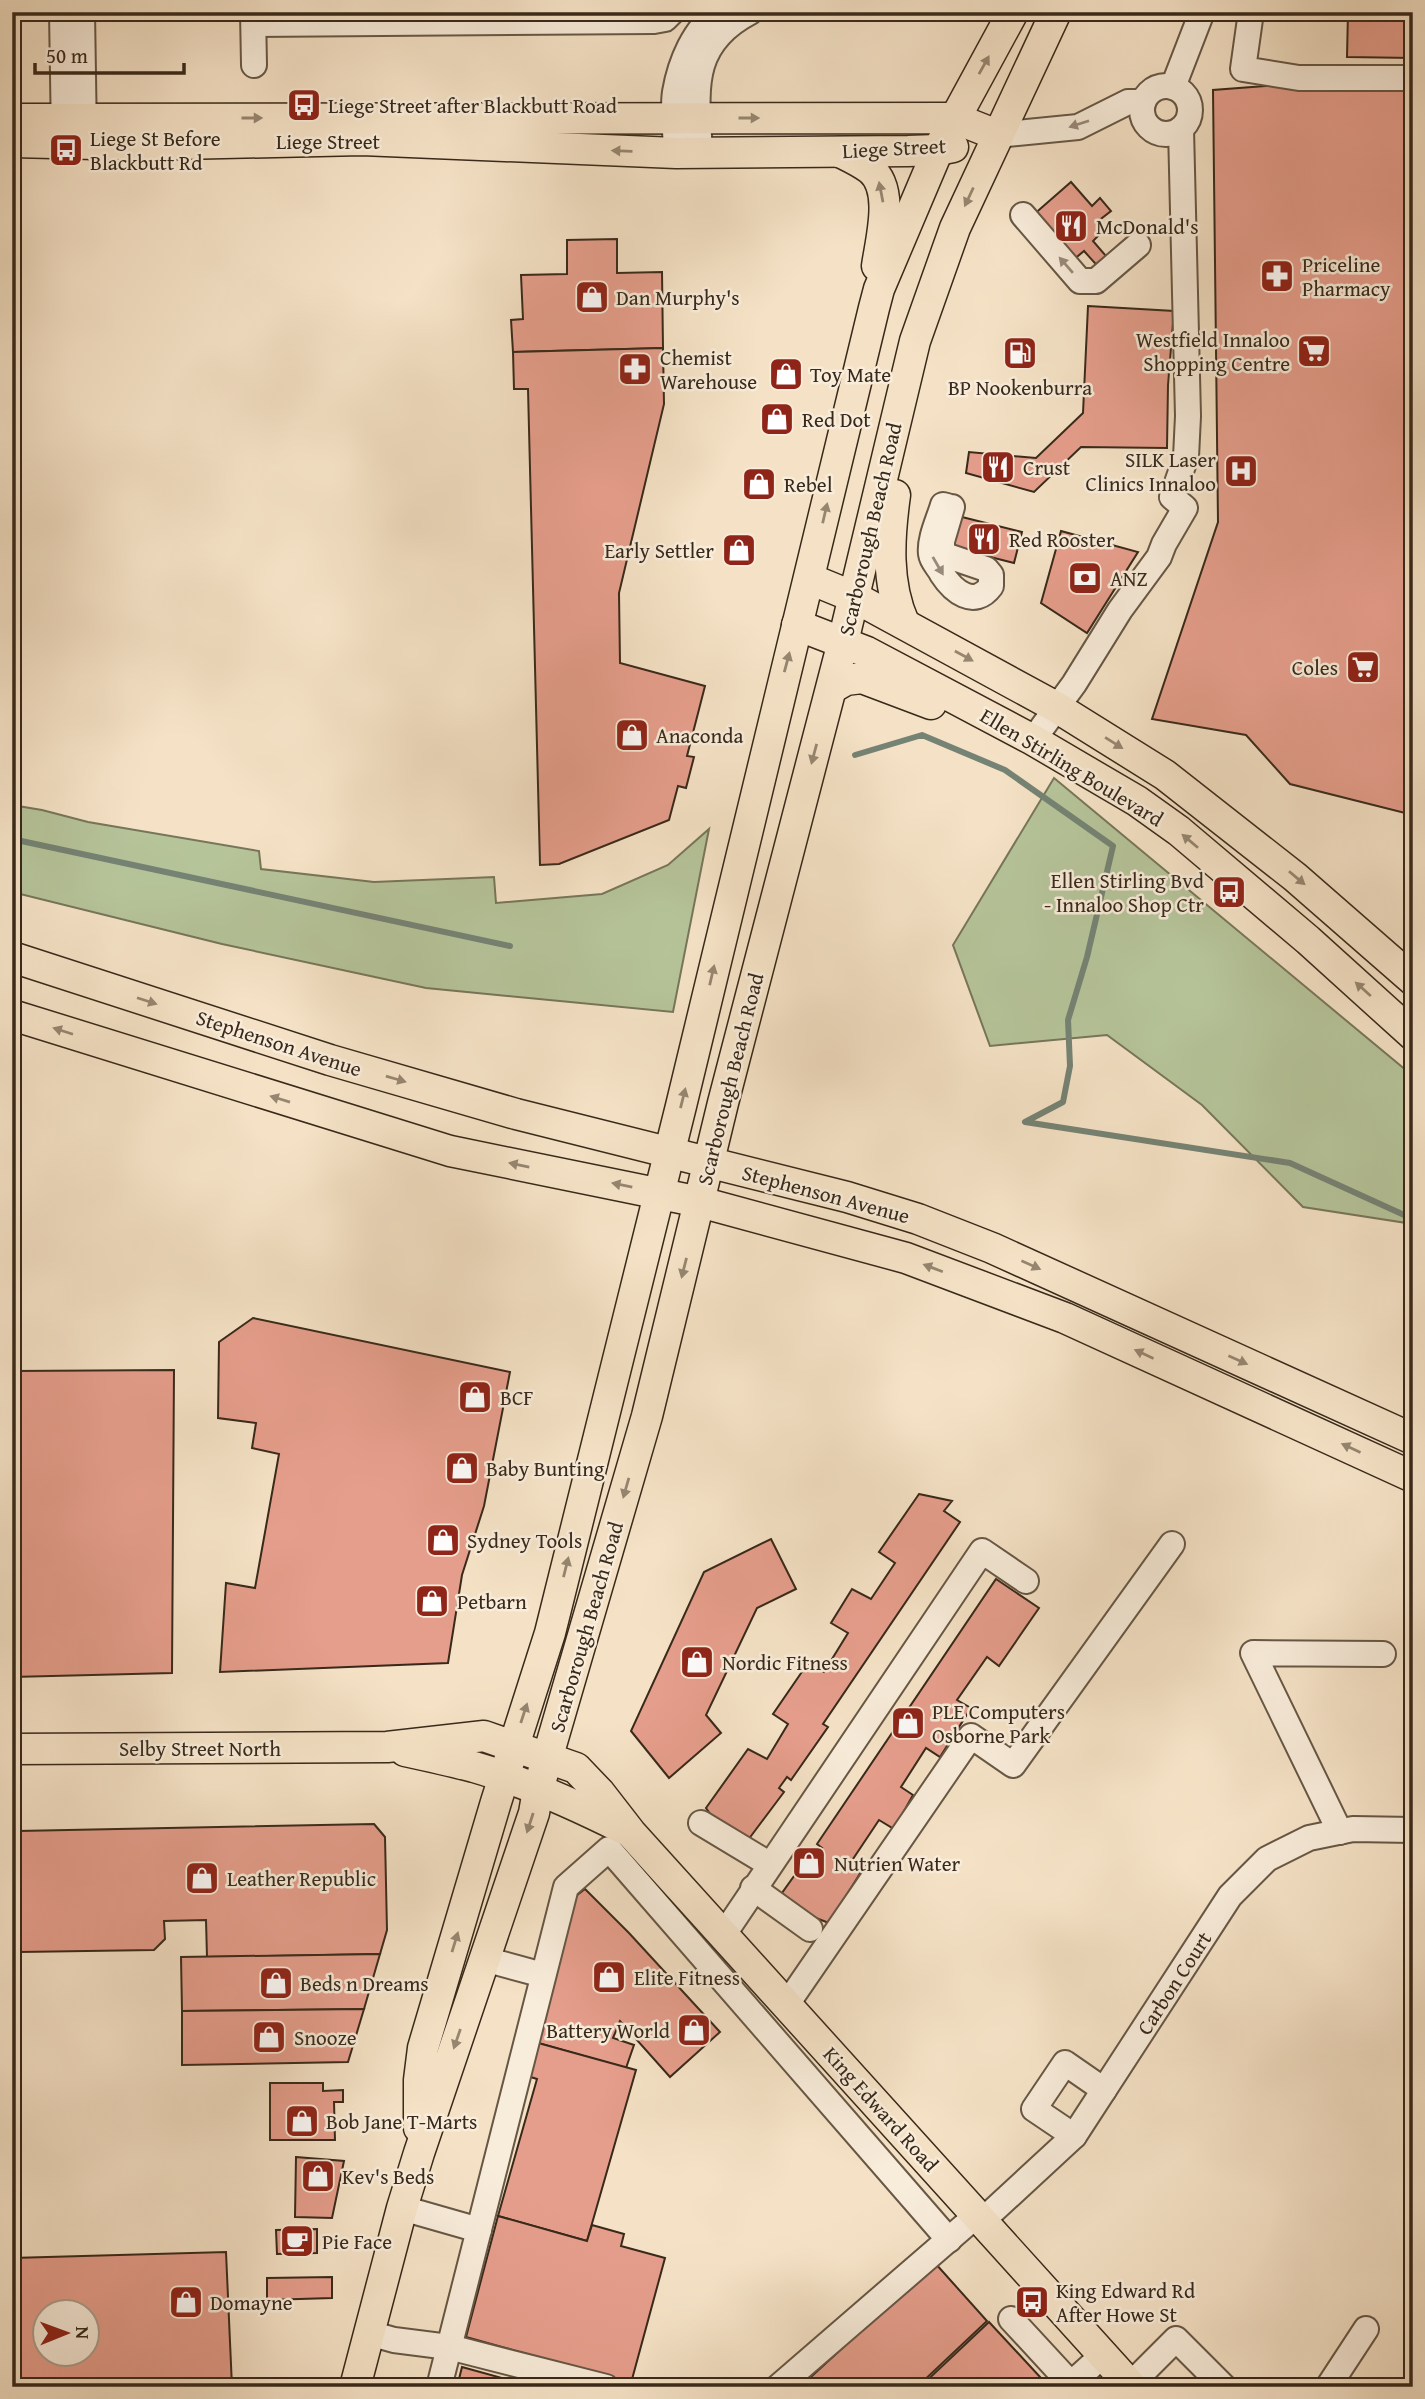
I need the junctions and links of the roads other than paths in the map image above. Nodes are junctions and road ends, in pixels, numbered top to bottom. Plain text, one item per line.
1 (62, 12) edge
2 (82, 12) edge
3 (672, 12) edge
4 (719, 12) edge
5 (750, 12) edge
6 (1013, 12) edge
7 (1056, 12) edge
8 (1202, 12) edge
9 (1251, 12) edge
10 (253, 18) edge
11 (254, 65) dead end
12 (1413, 78) edge
13 (1173, 87) junction
14 (1142, 102) junction
15 (687, 118) junction
16 (954, 118) junction
17 (12, 119) edge
18 (1181, 129) junction
19 (74, 131) junction
20 (997, 135) junction
21 (12, 142) edge
22 (938, 150) junction
23 (837, 151) junction
24 (688, 153) junction
25 (1023, 215) dead end
26 (1138, 245) dead end
27 (874, 308) junction
28 (903, 394) junction
29 (810, 579) junction
30 (854, 597) junction
31 (904, 623) junction
32 (797, 625) junction
33 (844, 642) junction
34 (832, 688) junction
35 (1056, 706) junction
36 (1033, 740) junction
37 (12, 957) edge
38 (1413, 979) edge
39 (12, 1015) edge
40 (1413, 1035) edge
41 (668, 1154) junction
42 (710, 1163) junction
43 (659, 1192) junction
44 (700, 1202) junction
45 (1413, 1439) edge
46 (1413, 1477) edge
47 (1172, 1544) dead end
48 (1026, 1581) dead end
49 (1383, 1654) dead end
50 (514, 1746) junction
51 (387, 1747) junction
52 (12, 1749) edge
53 (548, 1757) junction
54 (504, 1778) junction
55 (538, 1790) junction
56 (701, 1823) dead end
57 (1413, 1830) edge
58 (1340, 1832) junction
59 (631, 1833) junction
60 (769, 1864) junction
61 (753, 1888) junction
62 (810, 1928) dead end
63 (724, 1934) junction
64 (484, 1959) junction
65 (544, 1975) junction
66 (787, 2004) junction
67 (1104, 2090) junction
68 (1074, 2136) junction
69 (418, 2153) junction
70 (402, 2208) junction
71 (980, 2218) junction
72 (479, 2230) junction
73 (949, 2240) junction
74 (1011, 2319) dead end
75 (1366, 2329) dead end
76 (369, 2333) junction
77 (449, 2347) junction
78 (1102, 2356) junction
79 (1125, 2384) edge
80 (592, 2386) edge
81 (355, 2387) edge
82 (439, 2387) edge
83 (778, 2387) edge
84 (1224, 2387) edge
85 (1328, 2387) edge

1 - 19 street
2 - 19 street
3 - 10 street
4 - 15 street
5 - 15 street
16 -> 6 main road, Scarborough Beach Road
7 - 20 main road, Scarborough Beach Road
8 - 13 street
9 - 12 street
10 - 11 street
13 - 14 street
13 - 18 street
14 - 18 street
14 -> 20 street
15 -> 16 main road, Liege Street
19 -> 15 main road, Liege Street
15 - 24 street
16 - 20 main road, Liege Street
16 - 22 main road, Scarborough Beach Road
17 - 19 main road, Liege Street
18 - 35 street
19 - 21 main road, Liege Street
24 -> 19 main road, Liege Street
20 - 22 main road, Liege Street
20 -> 28 main road, Scarborough Beach Road
22 - 23 main road, Liege Street
22 - 27 main road, Scarborough Beach Road
23 - 24 main road, Liege Street
27 -> 23 main road
26 -> 25 street
29 -> 27 main road, Scarborough Beach Road
28 - 30 main road, Scarborough Beach Road
28 -> 31 main road
29 - 30 main road, Ellen Stirling Boulevard
29 - 32 main road, Scarborough Beach Road
30 - 31 main road, Ellen Stirling Boulevard
30 - 33 main road, Scarborough Beach Road
31 -> 35 main road, Ellen Stirling Boulevard
32 - 33 main road, Ellen Stirling Boulevard
41 -> 32 main road, Scarborough Beach Road
33 - 34 main road, Scarborough Beach Road
33 - 36 main road, Ellen Stirling Boulevard
34 - 36 main road
34 -> 42 main road, Scarborough Beach Road
35 - 36 street
35 -> 38 main road, Ellen Stirling Boulevard
40 -> 36 main road, Ellen Stirling Boulevard
37 -> 41 main road, Stephenson Avenue
43 -> 39 main road, Stephenson Avenue
41 - 42 main road, Stephenson Avenue
41 - 43 main road, Scarborough Beach Road
42 - 44 main road, Scarborough Beach Road
42 -> 45 main road, Stephenson Avenue
43 - 44 main road, Stephenson Avenue
50 -> 43 main road, Scarborough Beach Road
46 -> 44 main road, Stephenson Avenue
44 -> 53 main road, Scarborough Beach Road
47 - 66 street
48 - 60 street
49 - 58 street
50 - 51 main road, Selby Street North
50 - 53 main road, King Edward Road
50 - 54 main road, Scarborough Beach Road
51 - 52 main road, Selby Street North
51 - 54 main road, Selby Street North
53 - 55 main road, Scarborough Beach Road
53 - 59 main road, King Edward Road
54 - 55 main road, King Edward Road
69 -> 54 main road, Scarborough Beach Road
55 - 59 main road, King Edward Road
55 -> 64 main road, Scarborough Beach Road
56 - 60 street
57 - 58 street, Carbon Court
58 - 67 street, Carbon Court
59 - 63 main road, King Edward Road
60 - 61 street
61 - 62 street
61 - 63 street
63 - 66 main road, King Edward Road
64 - 65 street
64 -> 69 main road, Scarborough Beach Road
65 - 72 street
65 - 73 street
66 - 71 main road, King Edward Road
67 - 68 street, Carbon Court
67 - 68 street
68 - 71 street, Carbon Court
69 - 70 main road, Scarborough Beach Road
70 - 72 street
70 - 76 main road, Scarborough Beach Road
71 - 73 street, Carbon Court
71 - 78 main road, King Edward Road
72 - 77 street
73 - 83 street, Carbon Court
74 - 78 street
75 - 85 street
76 - 77 street
76 - 81 main road, Scarborough Beach Road
77 - 80 street
77 - 82 street
78 - 79 main road, King Edward Road
79 - 84 street

